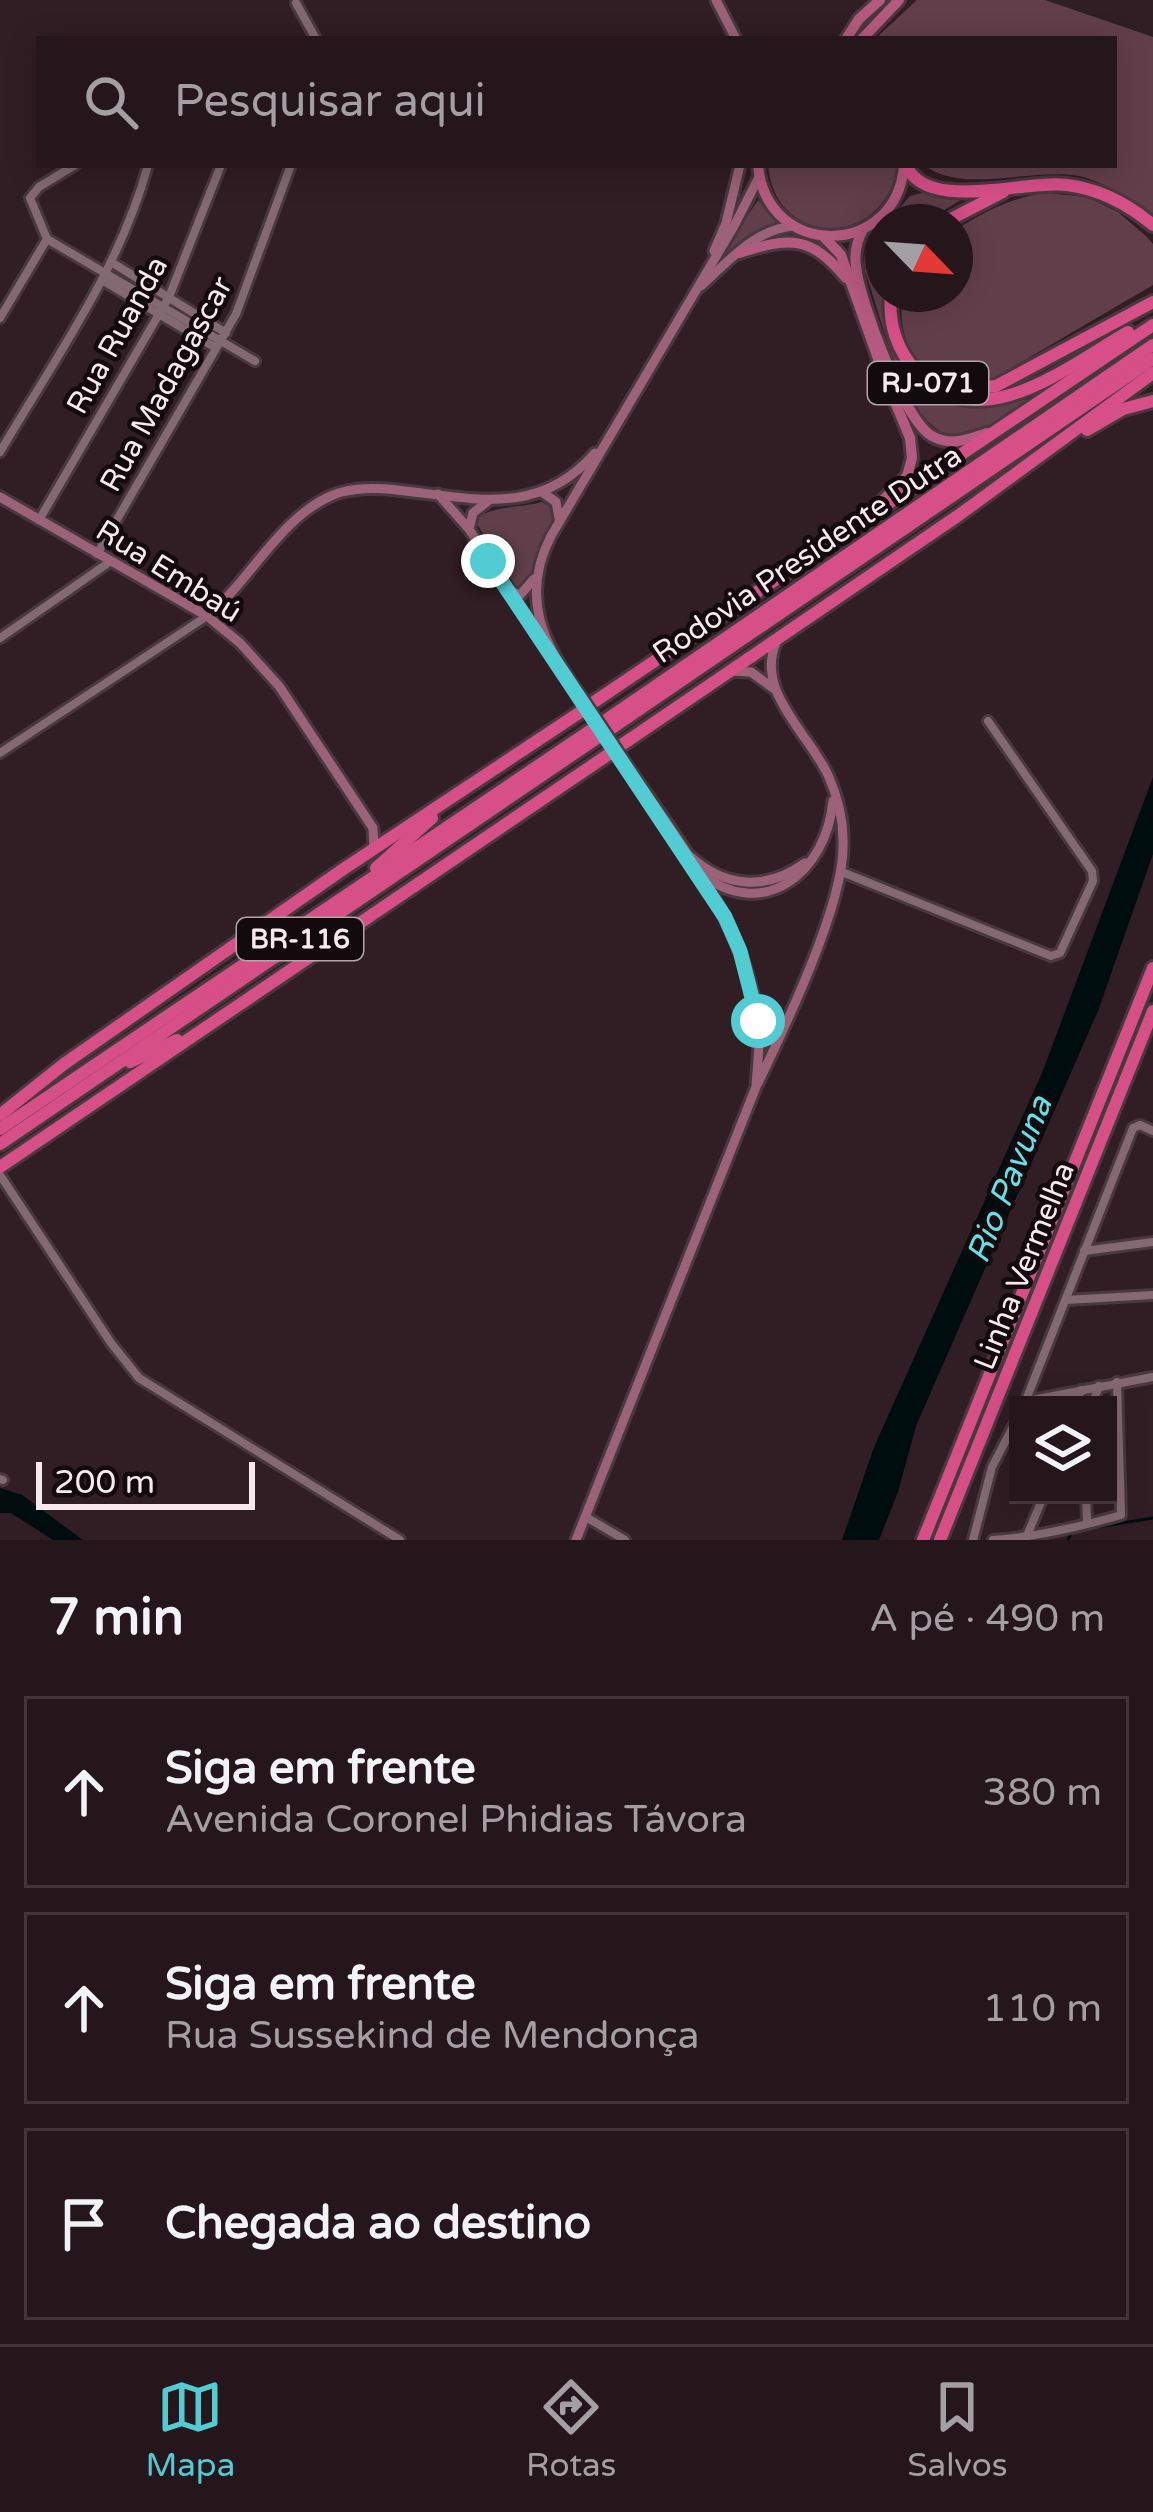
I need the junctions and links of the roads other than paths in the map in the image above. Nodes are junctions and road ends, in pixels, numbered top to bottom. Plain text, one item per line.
1 (716, 0) edge
2 (880, 0) edge
3 (899, 0) edge
4 (296, 3) dead end
5 (315, 36) edge
6 (733, 36) edge
7 (848, 36) edge
8 (865, 36) edge
9 (71, 168) edge
10 (147, 168) edge
11 (220, 168) edge
12 (290, 168) edge
13 (739, 168) edge
14 (904, 168) edge
15 (907, 168) edge
16 (758, 171) edge
17 (1012, 188) junction
18 (973, 208) edge
19 (1153, 225) edge
20 (793, 226) junction
21 (862, 229) junction
22 (823, 236) junction
23 (47, 239) junction
24 (739, 253) junction
25 (707, 268) junction
26 (107, 272) junction
27 (853, 286) junction
28 (698, 289) junction
29 (1153, 302) edge
30 (164, 305) junction
31 (892, 312) edge
32 (0, 318) edge
33 (1153, 322) edge
34 (221, 341) junction
35 (1153, 345) edge
36 (1119, 347) junction
37 (1153, 359) edge
38 (255, 361) dead end
39 (911, 367) junction
40 (1153, 373) edge
41 (1149, 402) edge
42 (999, 429) junction
43 (610, 435) junction
44 (0, 452) edge
45 (1045, 454) junction
46 (954, 482) junction
47 (542, 492) junction
48 (438, 494) junction
49 (0, 497) edge
50 (490, 500) junction
51 (39, 520) junction
52 (558, 523) junction
53 (469, 529) junction
54 (842, 536) junction
55 (97, 554) junction
56 (111, 561) junction
57 (536, 575) junction
58 (507, 590) junction
59 (207, 616) junction
60 (781, 634) junction
61 (0, 638) edge
62 (555, 659) junction
63 (709, 665) junction
64 (724, 672) junction
65 (776, 691) junction
66 (586, 704) junction
67 (988, 721) dead end
68 (603, 728) junction
69 (617, 747) junction
70 (0, 753) edge
71 (464, 789) junction
72 (834, 790) junction
73 (373, 828) junction
74 (396, 833) junction
75 (678, 844) junction
76 (374, 848) junction
77 (815, 855) junction
78 (692, 865) junction
79 (842, 872) junction
80 (345, 895) junction
81 (1153, 968) edge
82 (1153, 1011) edge
83 (220, 1020) junction
84 (97, 1078) junction
85 (756, 1088) junction
86 (0, 1115) edge
87 (0, 1129) edge
88 (1153, 1131) edge
89 (0, 1144) edge
90 (0, 1171) edge
91 (1153, 1242) edge
92 (1084, 1251) junction
93 (1153, 1294) edge
94 (1066, 1300) junction
95 (1153, 1376) edge
96 (1117, 1382) junction
97 (1099, 1386) junction
98 (1081, 1390) junction
99 (1028, 1396) edge
100 (1055, 1396) edge
101 (1079, 1396) edge
102 (1096, 1396) edge
103 (1009, 1434) edge
104 (1039, 1504) edge
105 (1086, 1504) edge
106 (586, 1517) junction
107 (1087, 1521) junction
108 (610, 1537) edge
109 (1026, 1538) edge
110 (400, 1540) edge
111 (576, 1540) edge
112 (625, 1540) edge
113 (923, 1540) edge
114 (940, 1540) edge
115 (974, 1540) edge
116 (993, 1540) edge

1 - 6 street
2 - 7 main road
3 - 8 main road
4 - 5 street
9 - 23 street
10 - 26 street
11 - 30 street, Rua Ruanda
12 - 34 street, Rua Madagascar
13 - 25 street
14 - 21 main road
15 - 17 highway
16 - 20 main road
16 - 25 street
17 - 18 highway
17 - 19 highway
20 - 22 main road
20 - 24 street
21 - 22 main road
21 - 42 main road
22 - 27 main road
23 - 26 street
23 - 32 street
24 - 27 main road
24 - 28 street
25 - 28 street
26 - 30 street
26 - 30 street
26 - 44 street
27 - 54 main road
28 - 43 street
29 - 39 highway
30 - 34 street
30 - 34 street
30 - 51 street, Rua Ruanda
31 - 39 highway, RJ-071
33 - 36 highway, BR-116
33 - 39 highway, RJ-071
34 - 38 street
34 - 55 street, Rua Madagascar
35 - 46 highway, Rodovia Presidente Dutra / BR-116
36 - 42 highway, BR-116
36 - 46 highway
37 - 63 highway, Rodovia Presidente Dutra / BR-116
40 - 45 highway, BR-116
41 - 45 highway
42 - 54 highway, BR-116
43 - 47 street
43 - 52 street
45 - 60 highway, BR-116
46 - 68 highway, Rodovia Presidente Dutra / BR-116
47 - 50 street
47 - 52 street
48 - 50 street
48 - 53 street
48 - 59 street
49 - 51 street, Rua Embaú
50 - 53 street
51 - 55 street, Rua Embaú
52 - 57 street
53 - 58 street
54 - 66 highway, BR-116
55 - 56 street, Rua Embaú
56 - 59 street, Rua Embaú
56 - 61 street
57 - 58 street
57 - 62 street
58 - 62 street
59 - 70 street
59 - 73 street, Rua Embaú
60 - 64 highway, BR-116
60 - 65 street
62 - 66 street
63 - 68 highway, Rodovia Presidente Dutra / BR-116
63 - 69 highway
64 - 65 street
64 - 69 highway, BR-116
65 - 72 street
66 - 71 highway, BR-116
66 - 75 street, bridge
67 - 79 street
68 - 80 highway, Rodovia Presidente Dutra / BR-116
68 - 84 highway, Rodovia Presidente Dutra / BR-116
69 - 83 highway, BR-116
71 - 74 highway, BR-116
71 - 80 highway
72 - 77 street
72 - 79 street
73 - 74 street
73 - 76 street
74 - 76 highway, BR-116
75 - 77 street
75 - 78 street
76 - 86 highway, BR-116
77 - 78 street
78 - 85 street
79 - 85 street
80 - 87 highway, Rodovia Presidente Dutra / BR-116
81 - 113 highway, Linha Vermelha
82 - 114 highway, Linha Vermelha
83 - 84 highway
83 - 90 highway, BR-116
84 - 89 highway, Rodovia Presidente Dutra / BR-116
85 - 106 street
88 - 92 street
90 - 110 street
91 - 92 street
92 - 94 street
93 - 94 street
94 - 99 street
95 - 96 street
96 - 97 street
96 - 107 street
97 - 98 street
97 - 102 street
98 - 100 street
98 - 101 street
103 - 115 street
104 - 109 street
105 - 107 street
106 - 108 street
106 - 111 street
107 - 109 street
108 - 112 street
109 - 116 street

